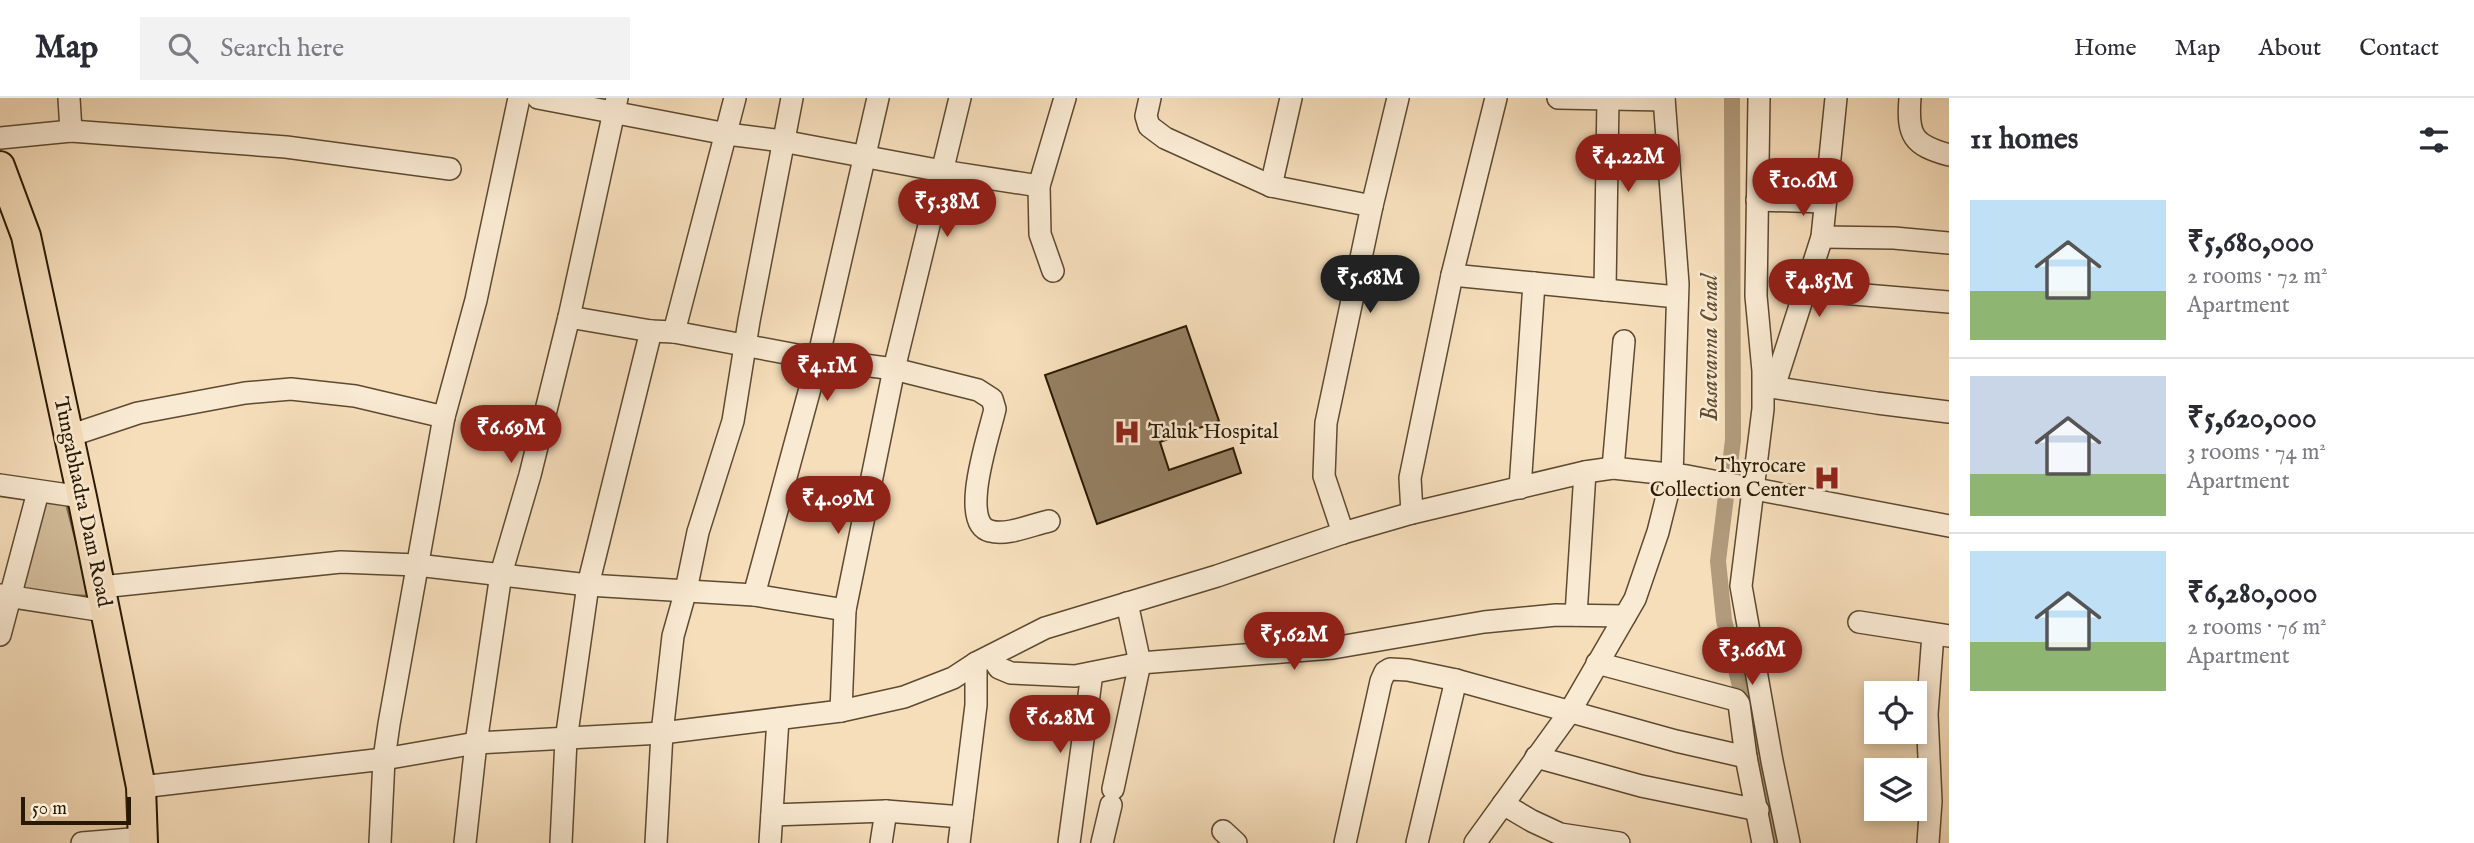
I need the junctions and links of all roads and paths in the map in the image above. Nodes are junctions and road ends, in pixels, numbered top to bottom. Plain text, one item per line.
1 (69, 98) edge
2 (519, 98) edge
3 (538, 98) edge
4 (735, 98) edge
5 (792, 98) edge
6 (878, 98) edge
7 (960, 98) edge
8 (1065, 98) edge
9 (1150, 98) edge
10 (1291, 98) edge
11 (1398, 98) edge
12 (1496, 98) edge
13 (1558, 98) edge
14 (1608, 98) edge
15 (1759, 98) edge
16 (1836, 98) edge
17 (1910, 98) edge
18 (1664, 99) edge
19 (616, 105) edge
20 (71, 131) junction
21 (727, 134) junction
22 (0, 138) edge
23 (782, 141) junction
24 (863, 155) junction
25 (1949, 155) edge
26 (0, 166) edge
27 (450, 169) dead end
28 (942, 171) junction
29 (1039, 186) junction
30 (1272, 186) junction
31 (1757, 200) junction
32 (1825, 202) junction
33 (1372, 206) junction
34 (1822, 237) junction
35 (1949, 243) edge
36 (1052, 271) dead end
37 (1452, 275) junction
38 (1534, 283) junction
39 (1605, 290) junction
40 (1806, 290) junction
41 (1677, 297) junction
42 (1949, 302) edge
43 (569, 317) junction
44 (651, 331) junction
45 (674, 332) junction
46 (1624, 341) dead end
47 (745, 346) junction
48 (818, 359) junction
49 (894, 369) junction
50 (1769, 386) junction
51 (1949, 412) edge
52 (444, 416) junction
53 (69, 436) junction
54 (1613, 468) junction
55 (1585, 472) junction
56 (1679, 476) junction
57 (0, 485) edge
58 (1746, 487) junction
59 (1520, 488) junction
60 (38, 492) junction
61 (82, 497) junction
62 (1412, 513) junction
63 (1049, 521) dead end
64 (1949, 526) edge
65 (1343, 533) junction
66 (417, 565) junction
67 (501, 574) junction
68 (589, 585) junction
69 (686, 590) junction
70 (754, 595) junction
71 (5, 596) edge
72 (103, 599) junction
73 (1127, 603) junction
74 (845, 610) junction
75 (1576, 615) junction
76 (1625, 616) junction
77 (1859, 622) dead end
78 (0, 635) edge
79 (1941, 635) edge
80 (984, 660) junction
81 (1140, 663) junction
82 (1597, 663) junction
83 (1092, 673) junction
84 (1456, 680) junction
85 (841, 711) junction
86 (1569, 713) junction
87 (778, 719) junction
88 (662, 733) junction
89 (566, 740) junction
90 (476, 743) junction
91 (1536, 757) junction
92 (1746, 757) junction
93 (384, 759) junction
94 (141, 787) junction
95 (1940, 802) edge
96 (1503, 804) junction
97 (1758, 810) junction
98 (887, 811) junction
99 (772, 815) junction
100 (962, 817) junction
101 (143, 840) edge
102 (82, 843) edge
103 (380, 843) edge
104 (465, 843) edge
105 (561, 843) edge
106 (656, 843) edge
107 (771, 843) edge
108 (881, 843) edge
109 (959, 843) edge
110 (1069, 843) edge
111 (1102, 843) edge
112 (1345, 843) edge
113 (1417, 843) edge
114 (1475, 843) edge
115 (1619, 843) edge
116 (1763, 843) edge
117 (1789, 843) edge
118 (1928, 843) edge

1 - 20 street
2 - 52 street
3 - 19 street
4 - 21 street
5 - 23 street
6 - 24 street
7 - 28 street
8 - 29 street
9 - 30 street
10 - 30 street
11 - 33 street
12 - 37 street
13 - 14 street
14 - 18 street
14 - 39 street
15 - 31 street
16 - 32 street
17 - 25 street
18 - 41 street
19 - 21 street
19 - 43 street
20 - 22 street
20 - 27 street
21 - 23 street
21 - 45 street
23 - 24 street
23 - 47 street
24 - 28 street
24 - 48 street
26 - 53 main road, Tungabhadra Dam Road
28 - 29 street
28 - 49 street
29 - 36 street
30 - 33 street
31 - 32 street
31 - 50 street
32 - 34 street
33 - 65 street
34 - 35 street
34 - 40 street
37 - 38 street
37 - 62 street
38 - 39 street
38 - 59 street
39 - 41 street
40 - 42 street
40 - 50 street
41 - 56 street
43 - 44 street
43 - 67 street
44 - 45 street
44 - 68 street
45 - 47 street
46 - 54 street
47 - 48 street
47 - 69 street
48 - 49 street
48 - 70 street
49 - 63 street
49 - 74 street
50 - 51 street
50 - 58 street
52 - 53 street
52 - 66 street
53 - 61 main road, Tungabhadra Dam Road
54 - 55 street
54 - 56 street
55 - 59 street
55 - 75 street
56 - 58 street
56 - 76 street
57 - 60 street
58 - 64 street
58 - 117 street
59 - 62 street
60 - 61 street
60 - 71 street
61 - 72 main road, Tungabhadra Dam Road
62 - 65 street
65 - 73 street
66 - 67 street
66 - 72 street
66 - 93 street
67 - 68 street
67 - 90 street
68 - 69 street
68 - 89 street
69 - 70 street
69 - 88 street
70 - 74 street
71 - 72 street
71 - 78 street
72 - 94 main road, Tungabhadra Dam Road
73 - 80 street
73 - 81 street
74 - 85 street
75 - 76 street
75 - 81 street
76 - 82 street
77 - 79 street
79 - 95 street
80 - 83 street
80 - 85 street
80 - 100 street
81 - 83 street
81 - 111 street
82 - 86 street
82 - 92 street
83 - 110 street
84 - 86 street
84 - 112 street
84 - 113 street
85 - 87 street
86 - 91 street
86 - 92 street
87 - 88 street
87 - 99 street
88 - 89 street
88 - 106 street
89 - 90 street
89 - 105 street
90 - 93 street
90 - 104 street
91 - 96 street
91 - 97 street
92 - 97 street
93 - 94 street
93 - 103 street
94 - 101 main road, Tungabhadra Dam Road
95 - 118 street
96 - 114 street
96 - 115 street
97 - 116 street
98 - 99 street
98 - 100 street
98 - 108 street
99 - 107 street
100 - 109 street
101 - 102 street

